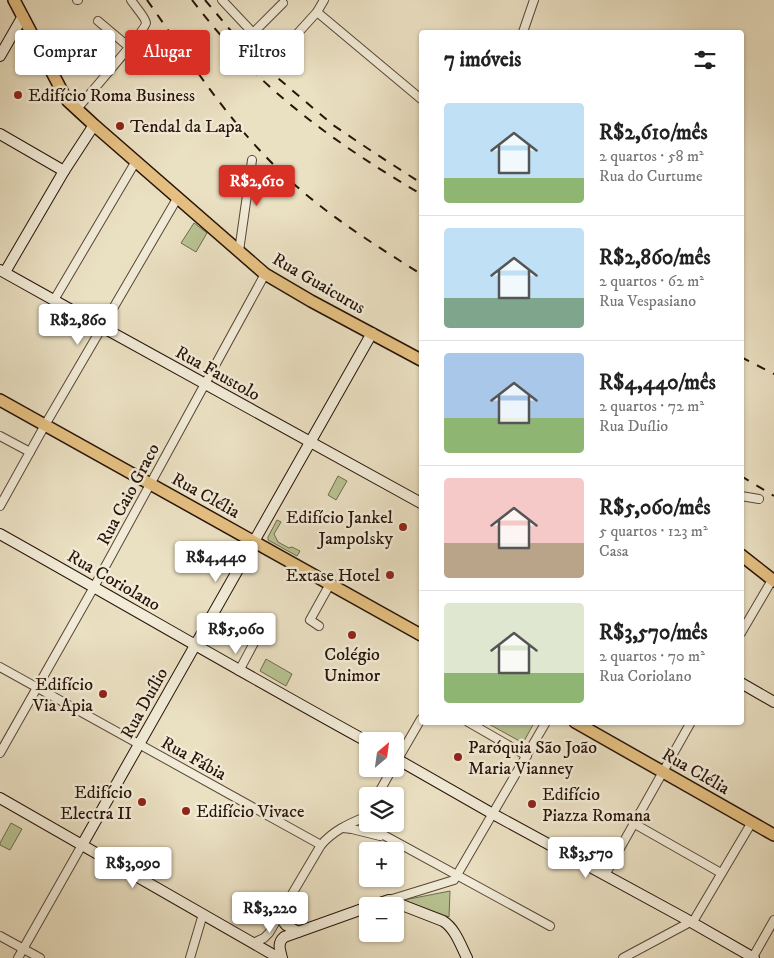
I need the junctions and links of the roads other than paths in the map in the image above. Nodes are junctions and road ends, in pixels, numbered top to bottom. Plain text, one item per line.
1 (14, 0) edge
2 (131, 0) edge
3 (324, 0) edge
4 (534, 0) edge
5 (226, 2) edge
6 (283, 3) dead end
7 (317, 12) junction
8 (23, 16) junction
9 (98, 21) dead end
10 (142, 30) edge
11 (250, 30) edge
12 (256, 30) edge
13 (301, 30) edge
14 (525, 30) edge
15 (125, 44) edge
16 (125, 52) edge
17 (0, 56) edge
18 (419, 97) edge
19 (77, 109) junction
20 (94, 125) junction
21 (0, 134) edge
22 (252, 160) dead end
23 (136, 161) junction
24 (64, 171) junction
25 (178, 197) junction
26 (239, 251) junction
27 (2, 274) edge
28 (266, 274) junction
29 (54, 300) junction
30 (102, 327) junction
31 (372, 333) junction
32 (419, 359) edge
33 (205, 384) junction
34 (0, 400) edge
35 (45, 425) junction
36 (0, 436) edge
37 (311, 442) junction
38 (30, 452) junction
39 (151, 484) junction
40 (744, 496) edge
41 (759, 499) dead end
42 (419, 502) edge
43 (0, 506) edge
44 (0, 534) edge
45 (254, 542) junction
46 (744, 557) edge
47 (773, 581) edge
48 (330, 584) junction
49 (94, 587) junction
50 (264, 624) dead end
51 (319, 626) dead end
52 (744, 628) edge
53 (419, 634) edge
54 (195, 645) junction
55 (0, 667) edge
56 (239, 671) junction
57 (744, 685) edge
58 (37, 688) junction
59 (774, 702) edge
60 (419, 722) edge
61 (473, 725) edge
62 (544, 725) edge
63 (580, 725) edge
64 (689, 725) edge
65 (0, 734) edge
66 (359, 737) edge
67 (8, 739) junction
68 (139, 744) junction
69 (404, 747) edge
70 (0, 753) edge
71 (526, 756) junction
72 (404, 764) edge
73 (663, 772) junction
74 (0, 798) edge
75 (493, 814) junction
76 (359, 820) edge
77 (752, 822) junction
78 (633, 823) junction
79 (341, 828) junction
80 (378, 832) edge
81 (774, 835) edge
82 (387, 837) junction
83 (321, 845) junction
84 (82, 846) junction
85 (721, 873) junction
86 (457, 875) junction
87 (605, 875) junction
88 (399, 897) edge
89 (404, 906) edge
90 (359, 911) edge
91 (203, 914) junction
92 (279, 916) junction
93 (774, 920) edge
94 (692, 922) junction
95 (550, 926) dead end
96 (298, 932) junction
97 (0, 936) edge
98 (253, 943) junction
99 (23, 949) junction
100 (468, 957) edge
101 (18, 958) edge
102 (40, 958) edge
103 (190, 958) edge
104 (281, 958) edge
105 (623, 958) edge
106 (754, 958) edge

1 - 8 main road, Rua Guaicurus
2 - 10 street
3 - 7 street
4 - 14 street
5 - 11 street
6 - 12 street
7 - 13 street
7 - 18 street
8 - 17 street
8 - 19 main road, Rua Guaicurus
9 - 15 street
16 - 19 street
19 - 20 main road, Rua Guaicurus
20 - 23 main road, Rua Guaicurus
20 - 24 street
21 - 24 street
22 - 26 street
23 - 25 main road, Rua Guaicurus
23 - 29 street
24 - 27 street
25 - 26 main road, Rua Guaicurus
25 - 30 street
26 - 28 main road, Rua Guaicurus
27 - 29 street, Rua Faustolo
28 - 31 main road, Rua Guaicurus
28 - 33 street, Rua Caio Graco
29 - 30 street, Rua Faustolo
30 - 33 street, Rua Faustolo
30 - 35 street
31 - 32 main road, Rua Guaicurus
31 - 37 street, Rua Duílio
33 - 37 street, Rua Faustolo
33 - 39 street, Rua Caio Graco
34 - 35 main road, Rua Clélia
35 - 38 street
35 - 39 main road, Rua Clélia
36 - 38 street
37 - 42 street, Rua Faustolo
37 - 45 street, Rua Duílio
38 - 43 street
39 - 45 main road, Rua Clélia
39 - 49 street, Rua Caio Graco
40 - 41 street
44 - 49 street, Rua Coriolano
45 - 48 main road, Rua Clélia
45 - 54 street, Rua Duílio
46 - 47 main road
47 - 52 street
48 - 51 street
48 - 53 main road, Rua Clélia
49 - 54 street, Rua Coriolano
49 - 58 street, Rua Caio Graco
50 - 56 street
54 - 56 street, Rua Coriolano
54 - 68 street, Rua Duílio
55 - 58 street, Rua Fábia
56 - 66 street, Rua Coriolano
57 - 59 street
58 - 67 street, Rua Caio Graco
58 - 68 street, Rua Fábia
60 - 69 street
61 - 71 street
62 - 71 street
63 - 73 main road, Rua Clélia
64 - 73 street
65 - 67 street
67 - 70 street, Rua Caio Graco
68 - 83 street, Rua Fábia
68 - 84 street, Rua Duílio
71 - 75 street
72 - 75 street
73 - 77 main road, Rua Clélia
73 - 78 street
74 - 84 street
75 - 86 street
75 - 87 street
76 - 79 street
77 - 81 main road, Rua Clélia
77 - 85 street
78 - 85 street
78 - 87 street
79 - 82 street
79 - 83 street
80 - 82 street
82 - 86 street
83 - 92 street
84 - 91 street
84 - 99 street, Rua Duílio
85 - 94 street
86 - 88 street
86 - 95 street
87 - 94 street
89 - 100 street
90 - 96 street
91 - 98 street
91 - 103 street
92 - 96 street
92 - 98 street
93 - 106 street
94 - 105 street
94 - 106 street
96 - 104 street
97 - 99 street
98 - 104 street
99 - 101 street, Rua Duílio
99 - 102 street

